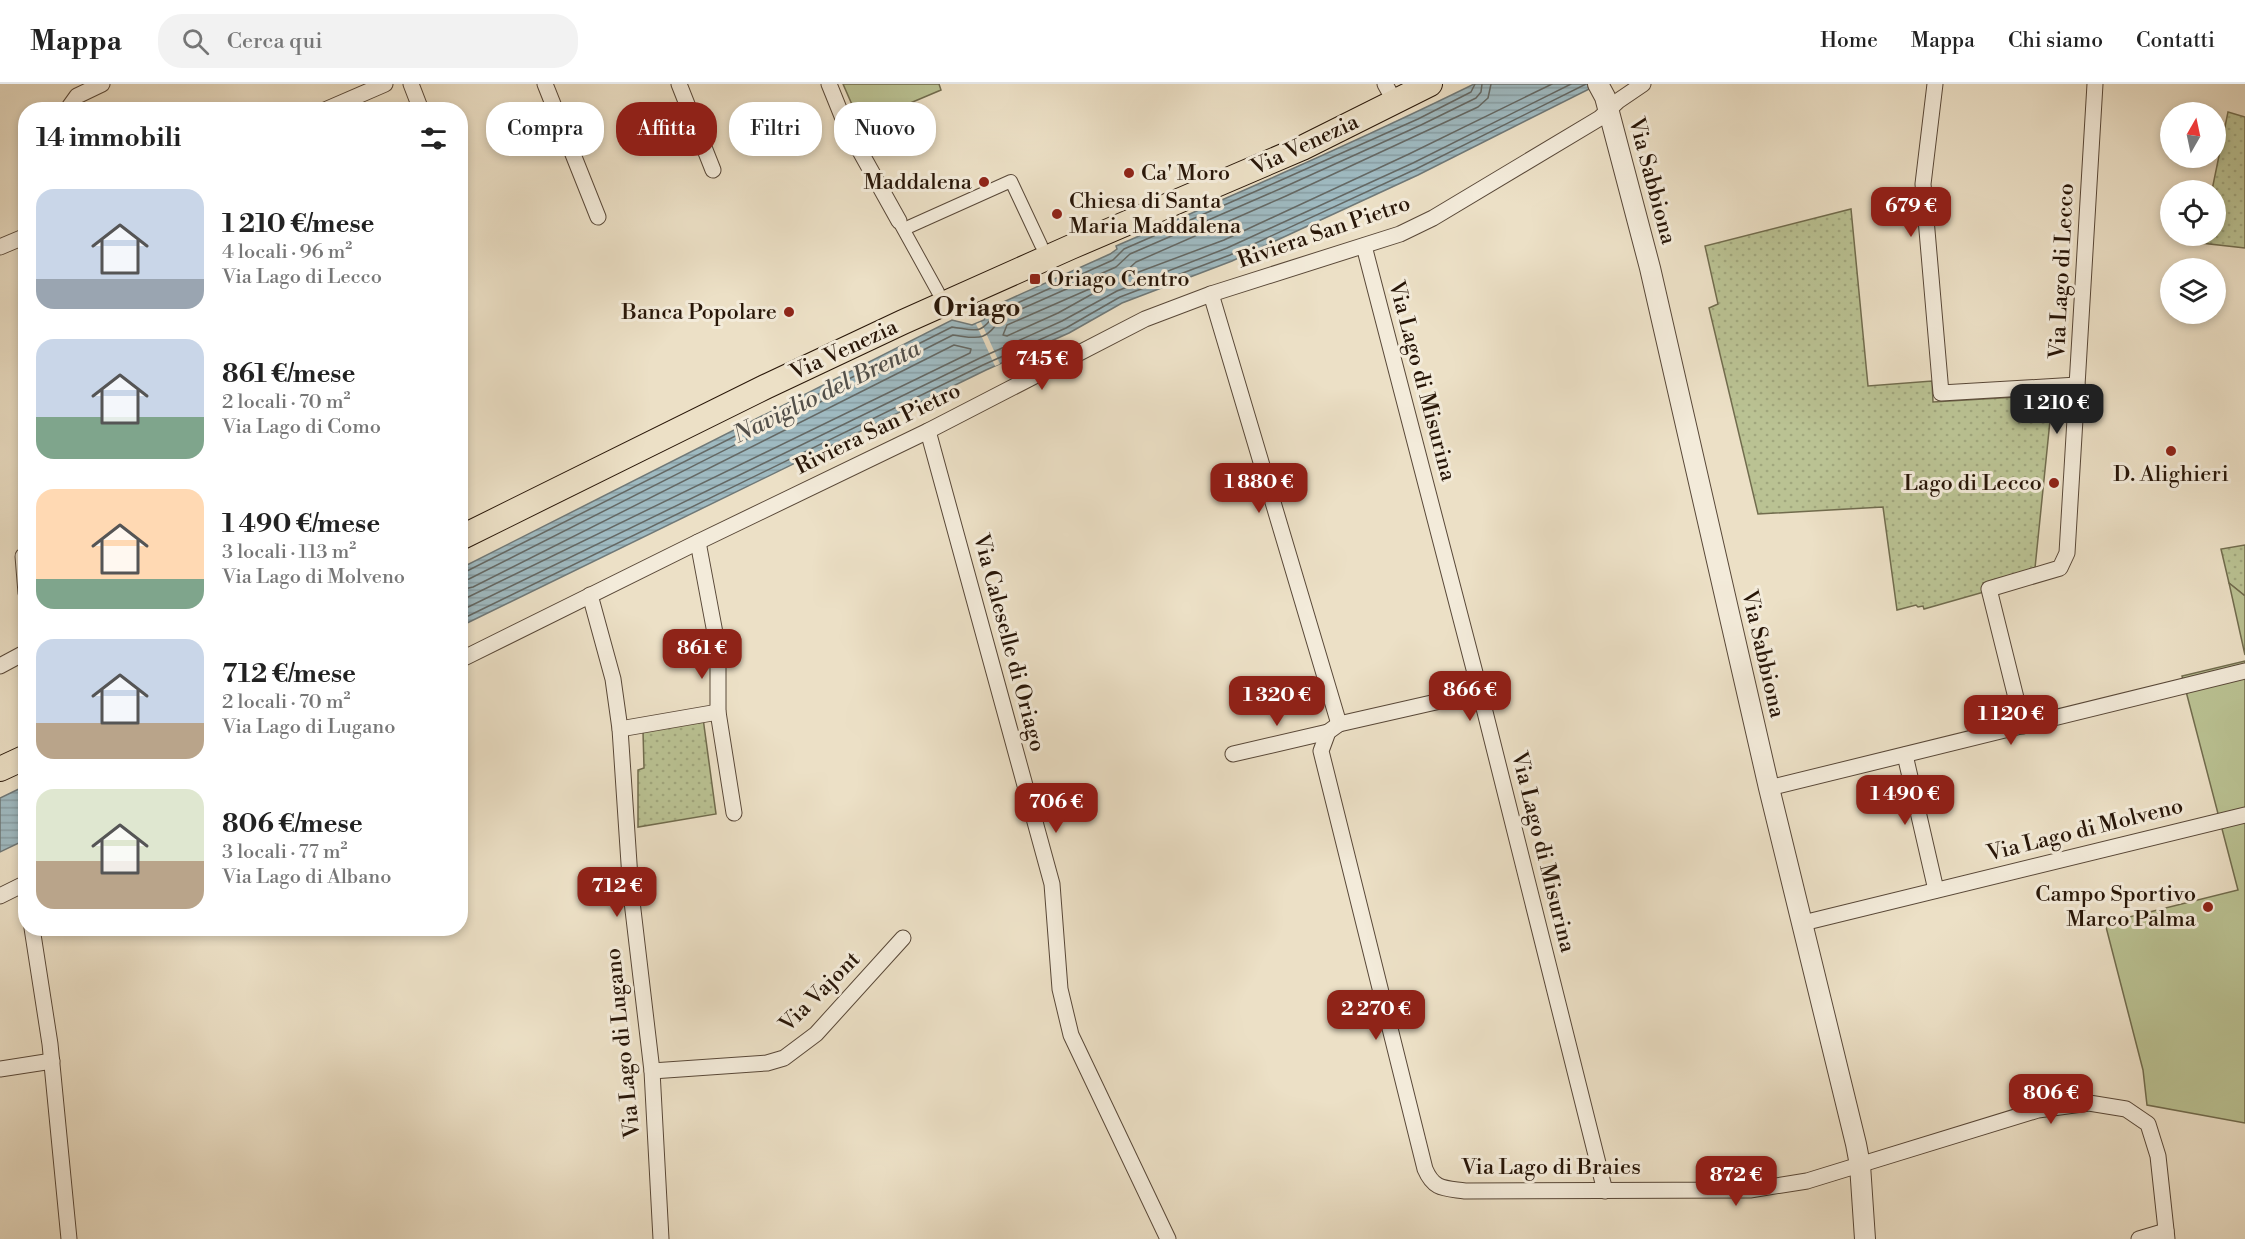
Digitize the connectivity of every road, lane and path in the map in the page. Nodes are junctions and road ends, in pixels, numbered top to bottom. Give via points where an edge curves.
1 (102, 84) edge
2 (385, 84) edge
3 (411, 84) edge
4 (545, 84) edge
5 (679, 84) edge
6 (829, 84) edge
7 (1430, 84) edge
8 (1643, 84) edge
9 (1935, 84) edge
10 (2095, 84) edge
11 (1390, 93) edge
12 (1603, 96) edge
13 (73, 102) edge
14 (343, 102) edge
15 (418, 102) edge
16 (714, 170) dead end
17 (598, 217) dead end
18 (902, 225) junction
19 (18, 239) edge
20 (1041, 245) dead end
21 (1364, 246) junction
22 (0, 247) edge
23 (938, 292) dead end
24 (1210, 294) junction
25 (2077, 385) junction
26 (928, 430) junction
27 (468, 534) edge
28 (698, 542) junction
29 (590, 595) junction
30 (18, 656) edge
31 (468, 656) edge
32 (0, 666) edge
33 (2245, 671) edge
34 (1480, 692) junction
35 (718, 712) junction
36 (2023, 726) junction
37 (1333, 728) junction
38 (620, 729) junction
39 (1233, 754) dead end
40 (1905, 755) junction
41 (18, 761) edge
42 (0, 769) edge
43 (1769, 788) junction
44 (734, 813) dead end
45 (2245, 815) edge
46 (18, 889) edge
47 (1936, 890) junction
48 (0, 896) edge
49 (1803, 922) junction
50 (33, 936) edge
51 (903, 938) dead end
52 (52, 1061) junction
53 (0, 1069) edge
54 (652, 1071) junction
55 (1860, 1165) junction
56 (1605, 1191) junction
57 (2167, 1235) edge
58 (69, 1239) edge
59 (661, 1239) edge
60 (1168, 1239) edge
61 (1865, 1239) edge
62 (2139, 1239) edge

1 - 13 street
2 - 14 street
3 - 15 street
4 - 17 street
5 - 16 street
6 - 18 street via 846,126
7 - 11 main road, Via Venezia
8 - 12 street, Riviera San Pietro via 1618,101
9 - 25 street via 1923,184 1941,393
10 - 25 street, Via Lago di Lecco
11 - 27 main road, Via Venezia via 1302,148 903,322
12 - 21 street, Riviera San Pietro via 1600,118 1433,218
12 - 43 street, Via Sabbiona via 1650,268
18 - 20 street via 1011,181
18 - 23 street
19 - 22 street
21 - 24 street, Riviera San Pietro
21 - 34 street, Via Lago di Misurina
24 - 26 street, Riviera San Pietro via 1145,319
24 - 37 street
25 - 36 street, Via Lago di Lecco via 2067,553 2061,568 1989,589
26 - 28 street, Riviera San Pietro
26 - 60 street, Via Caleselle di Oriago via 1052,884 1060,989 1071,1035
28 - 29 street, Riviera San Pietro
28 - 35 street via 718,649
29 - 31 street, Riviera San Pietro
29 - 38 street, Via Lago di Lugano via 613,678
30 - 32 street
33 - 36 street
34 - 37 street
34 - 56 street, Via Lago di Misurina
35 - 38 street
35 - 44 street
36 - 40 street
37 - 39 street
37 - 56 street, Via Lago di Braies via 1321,751 1430,1181 1441,1188 1465,1191
38 - 54 street, Via Lago di Lugano via 631,893
40 - 43 street
40 - 47 street
41 - 42 main road
43 - 49 street, Via Sabbiona
45 - 47 street, Via Lago di Molveno
46 - 48 street
47 - 49 street, Via Lago di Molveno
49 - 55 street, Via Sabbiona
50 - 52 street
51 - 54 street, Via Vajont via 816,1034 784,1058 767,1063
52 - 53 street
52 - 58 street
54 - 59 street, Via Lago di Lugano
55 - 56 street, Via Lago di Braies via 1807,1181 1750,1190
55 - 57 street, Via Lago di Braies via 2038,1110 2089,1103 2126,1109 2148,1124 2158,1156
55 - 61 street, Via Sabbiona
57 - 62 street

